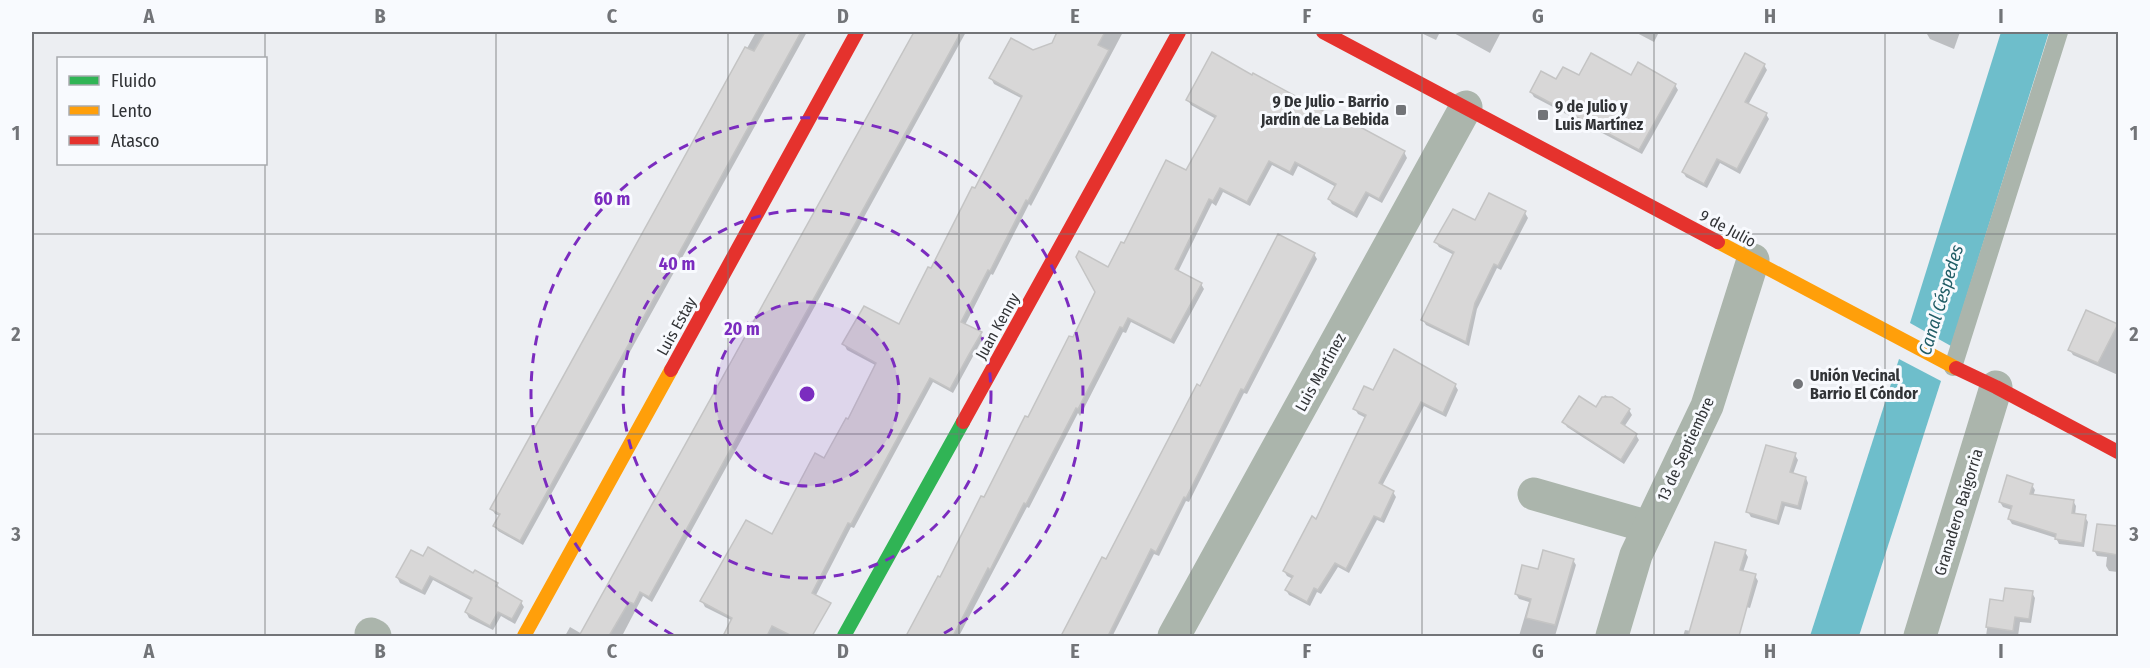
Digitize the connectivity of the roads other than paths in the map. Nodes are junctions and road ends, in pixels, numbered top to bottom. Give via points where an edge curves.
1 (857, 32) edge
2 (1179, 32) edge
3 (1323, 32) edge
4 (2059, 32) edge
5 (1466, 107) junction
6 (1753, 260) junction
7 (1950, 365) junction
8 (1996, 387) junction
9 (2118, 452) edge
10 (1534, 494) dead end
11 (1648, 527) junction
12 (524, 636) edge
13 (844, 636) edge
14 (1174, 636) edge
15 (1612, 636) edge
16 (1920, 636) edge

1 - 12 street, Luis Estay
2 - 13 street, Juan Kenny
3 - 5 street, 9 de Julio
4 - 7 lane
5 - 6 street, 9 de Julio
5 - 14 street, Luis Martínez
6 - 7 street, 9 de Julio
6 - 11 street, 13 de Septiembre via 1707,406
7 - 8 street, 9 de Julio
8 - 9 street, 9 de Julio
8 - 16 street, Granadero Baigorria
10 - 11 street
11 - 15 street, 13 de Septiembre

